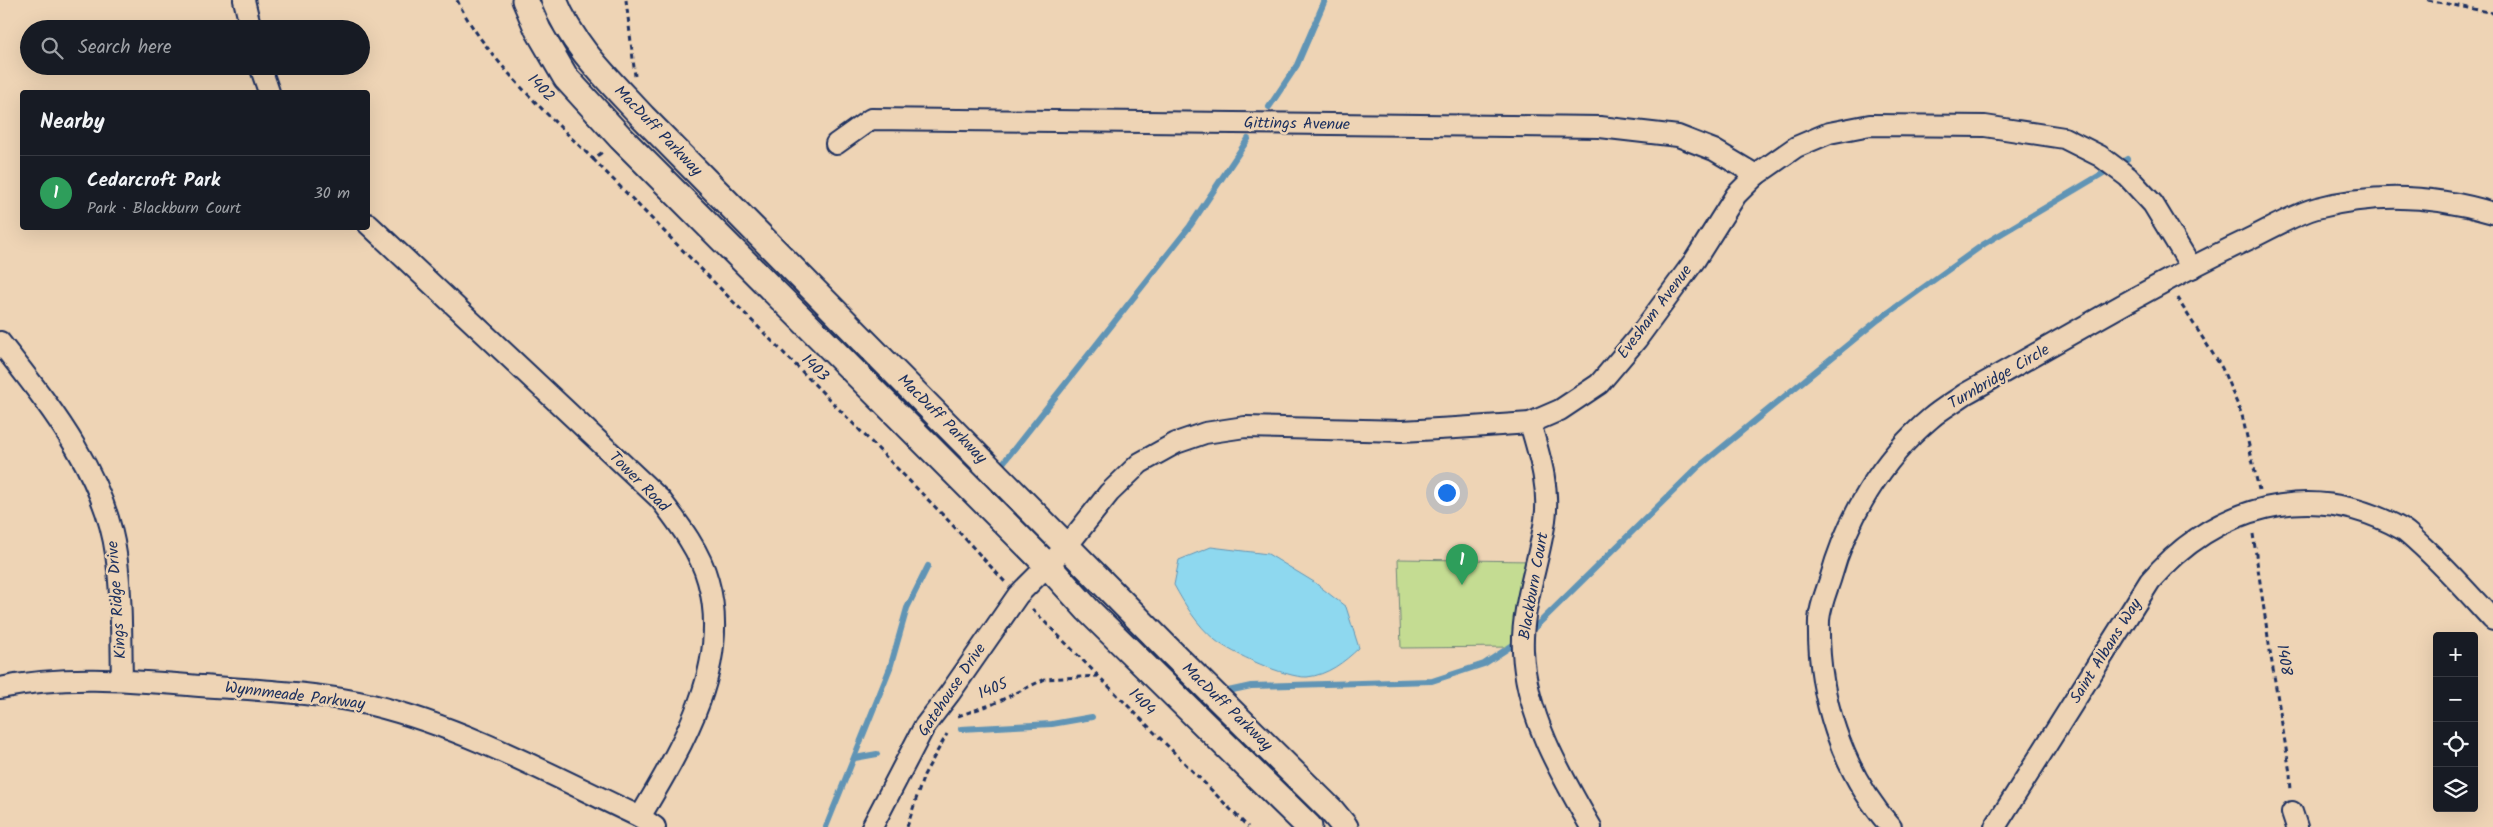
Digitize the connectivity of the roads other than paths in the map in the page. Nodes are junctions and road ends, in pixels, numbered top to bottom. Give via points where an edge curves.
1 (244, 0) edge
2 (525, 0) edge
3 (554, 0) edge
4 (249, 20) edge
5 (263, 75) edge
6 (268, 90) edge
7 (836, 144) dead end
8 (1756, 175) junction
9 (2493, 213) edge
10 (370, 226) edge
11 (2192, 268) junction
12 (0, 342) edge
13 (1530, 423) junction
14 (1067, 546) junction
15 (1048, 566) junction
16 (2493, 620) edge
17 (122, 680) junction
18 (0, 688) edge
19 (648, 822) edge
20 (872, 827) edge
21 (1310, 827) edge
22 (1345, 827) edge
23 (1591, 827) edge
24 (1892, 827) edge
25 (1995, 827) edge

1 - 4 street
2 - 15 street, MacDuff Parkway via 566,78 621,138
3 - 14 street, MacDuff Parkway via 560,16 588,58 643,117
5 - 6 street
7 - 8 street, Gittings Avenue via 871,119 1600,127 1678,136 1714,150
8 - 11 street, Evesham Avenue via 1796,147 1829,133 1870,125 1985,126 2064,138 2126,175 2153,204
8 - 13 street, Evesham Avenue via 1736,195 1695,260 1637,339 1598,384 1560,410
9 - 11 street, Turnbridge Circle via 2416,196 2316,208
10 - 19 street, Tower Road via 660,499 694,549 708,580 713,609 708,675 700,704
11 - 24 street, Turnbridge Circle via 1965,394 1931,417 1895,453 1858,506 1838,551 1819,618 1821,662 1828,705 1846,759 1875,809
12 - 17 street, Kings Ridge Drive via 80,453 109,519 116,554
13 - 14 street, Evesham Avenue via 1402,430 1245,428 1205,433 1176,443 1140,463 1109,493
13 - 23 street, Blackburn Court via 1546,486 1546,518 1523,650 1534,709 1542,732
14 - 15 street, Evesham Avenue
14 - 22 street, MacDuff Parkway via 1332,810
15 - 20 street, Gatehouse Drive via 1018,595 924,727
15 - 21 street, MacDuff Parkway via 1088,610
16 - 25 street, Saint Albans Way via 2435,558 2403,530 2352,508 2291,503 2258,509 2214,527 2167,562 2150,582
17 - 18 street, Wynnmeade Parkway via 30,682
17 - 19 street, Wynnmeade Parkway via 298,694 372,705 461,734

